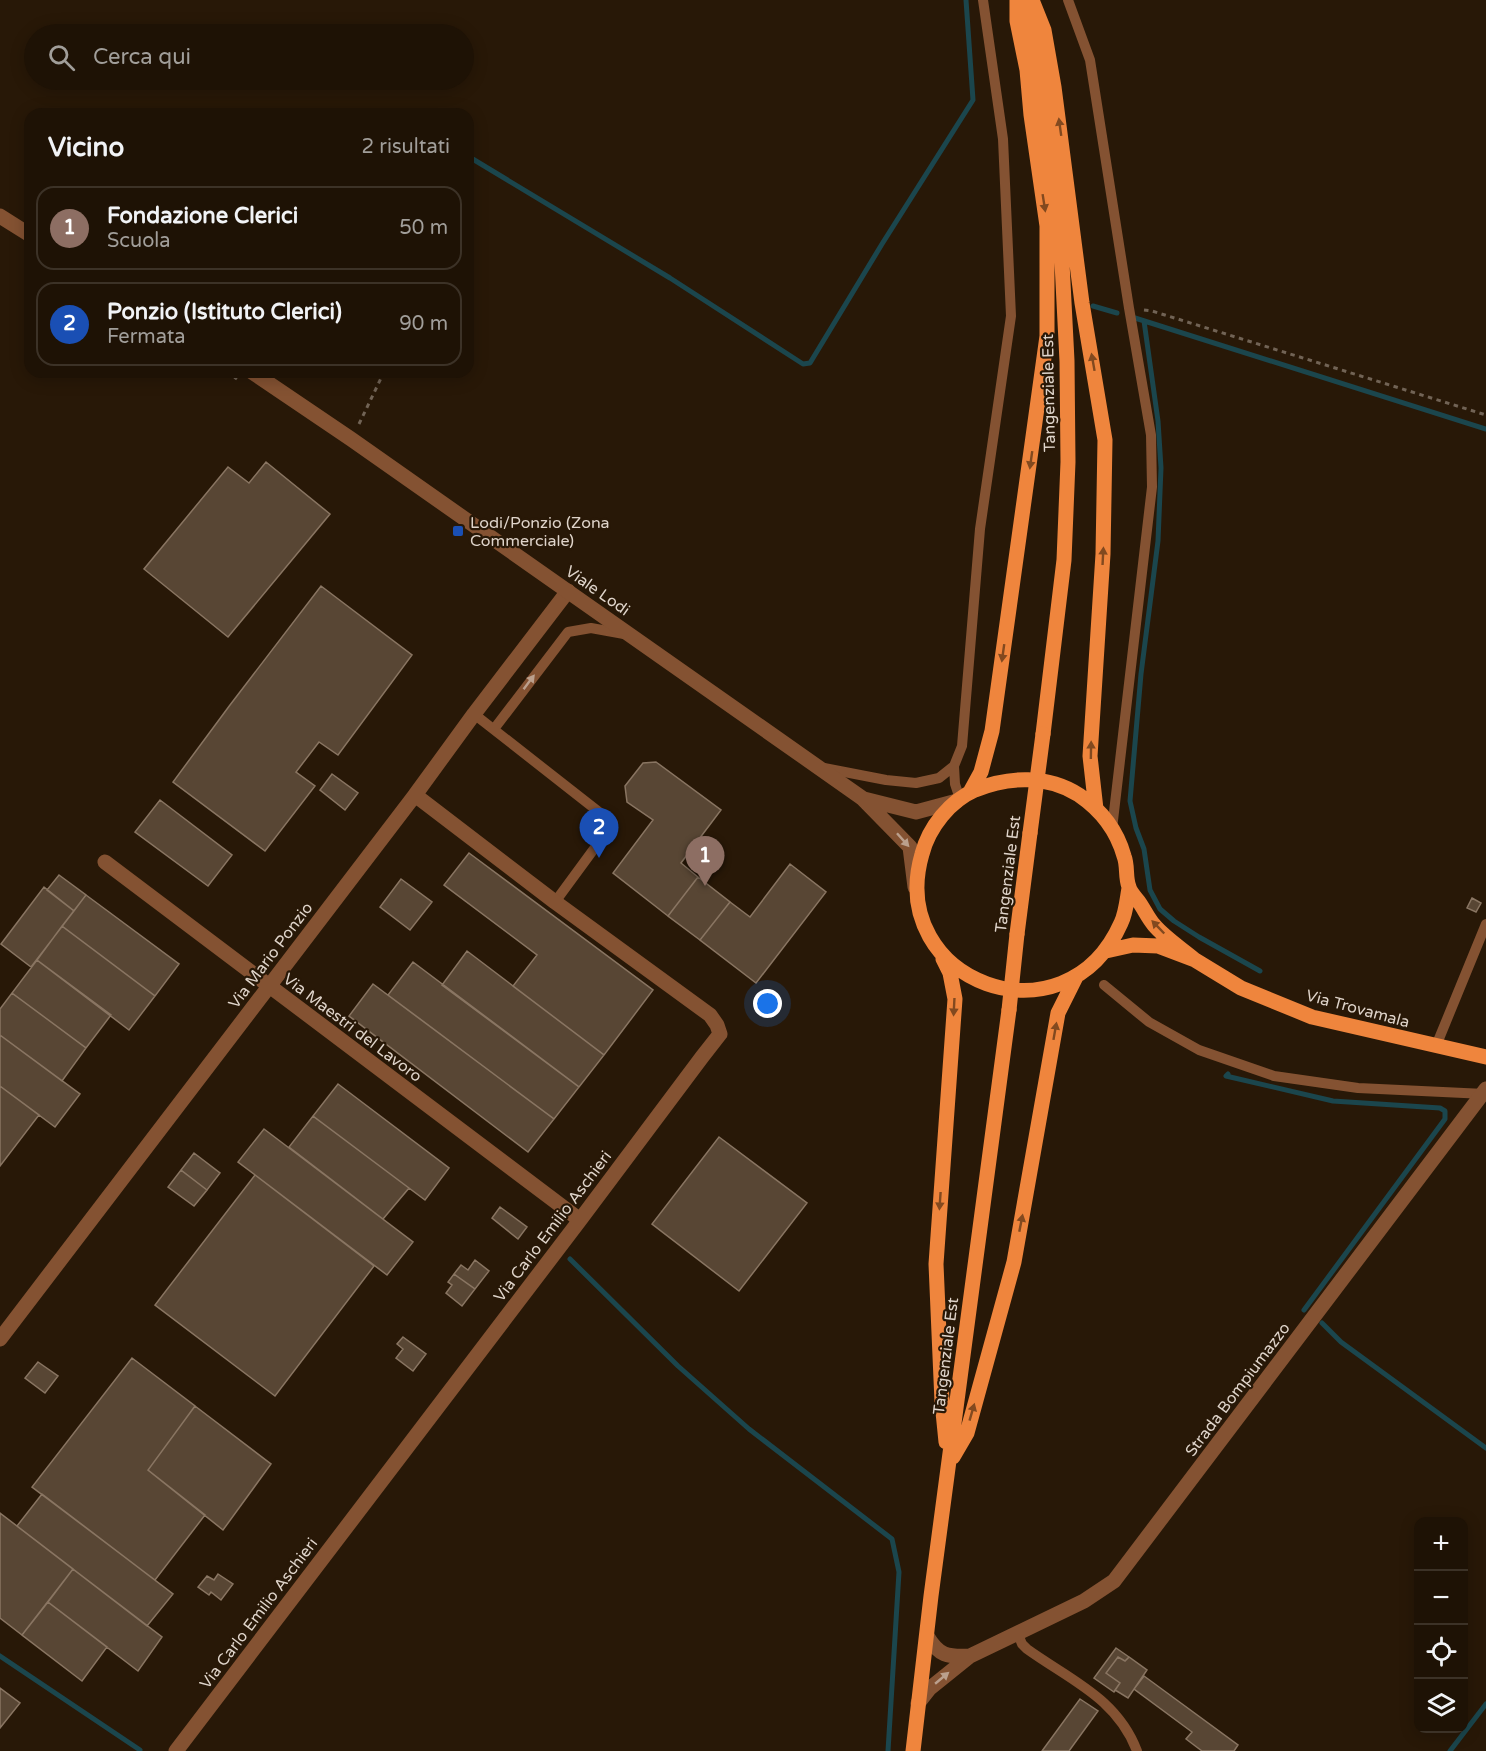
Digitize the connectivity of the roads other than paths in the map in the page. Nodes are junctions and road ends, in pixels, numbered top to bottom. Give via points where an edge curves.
1 (983, 0) edge
2 (1017, 0) edge
3 (1025, 0) edge
4 (1032, 0) edge
5 (1068, 0) edge
6 (0, 216) edge
7 (24, 231) edge
8 (261, 378) edge
9 (568, 591) junction
10 (630, 635) junction
11 (474, 714) junction
12 (494, 729) junction
13 (818, 766) junction
14 (954, 766) junction
15 (415, 795) junction
16 (862, 798) junction
17 (962, 798) junction
18 (1096, 809) junction
19 (1112, 829) junction
20 (105, 862) dead end
21 (1129, 888) junction
22 (917, 896) junction
23 (555, 902) junction
24 (1486, 924) edge
25 (939, 951) junction
26 (1106, 951) junction
27 (1195, 960) junction
28 (1076, 977) junction
29 (1104, 985) dead end
30 (268, 986) junction
31 (1436, 1046) junction
32 (1486, 1057) edge
33 (1485, 1092) edge
34 (580, 1220) junction
35 (0, 1340) edge
36 (949, 1465) junction
37 (1018, 1634) junction
38 (927, 1636) junction
39 (970, 1656) junction
40 (918, 1703) junction
41 (176, 1751) edge
42 (912, 1751) edge
43 (1137, 1751) edge

1 - 14 lane via 1003,139 1011,316 980,530 962,746
2 -> 17 main road via 1047,226 1047,336 992,731 981,772
3 - 36 main road, Tangenziale Est, bridge via 1054,172 1060,243 1067,362 1064,560
18 -> 4 main road via 1090,756 1103,554 1105,440 1082,303 1054,87 1044,30
5 - 19 lane via 1090,60 1151,435 1152,488
6 - 7 street
8 - 9 street, Viale Lodi
9 - 10 street, Viale Lodi
9 - 11 street, Via Mario Ponzio
12 -> 10 lane via 568,632 591,628
10 - 13 street, Viale Lodi
11 - 12 lane
11 - 15 street, Via Mario Ponzio
12 - 23 lane via 613,823
13 - 14 lane via 916,783 939,778
13 - 16 street, Viale Lodi
14 - 17 lane via 955,784
15 - 23 street, Via Carlo Emilio Aschieri
15 - 30 street, Via Mario Ponzio
16 - 17 street, Viale Lodi via 916,812
16 -> 22 street, Viale Lodi via 910,847
17 - 18 main road via 991,783 1036,780 1058,785
17 - 22 main road via 938,820 924,844 917,870
18 - 19 main road
19 - 21 main road via 1125,857
20 - 30 street, Via Maestri del Lavoro
21 - 26 main road via 1123,921
27 -> 21 main road, Via Trovamala via 1155,926
22 - 25 main road via 924,925
23 - 34 street, Via Carlo Emilio Aschieri via 710,1015 720,1034
24 - 31 lane
25 - 28 main road via 957,969 979,982 1003,989 1036,990
25 -> 36 main road via 950,973 955,999 936,1264
26 - 27 main road, Via Trovamala via 1133,945 1158,946
26 - 28 main road
27 - 31 main road, Via Trovamala via 1241,988 1312,1017
36 -> 28 main road via 967,1433 1014,1262 1058,1013
29 - 33 lane via 1149,1023 1199,1050 1274,1076 1358,1088
30 - 34 street, Via Maestri del Lavoro
30 - 35 street, Via Mario Ponzio
31 - 32 main road, Via Trovamala
33 - 37 street, Strada Bompiumazzo via 1114,1581 1084,1601
34 - 41 street, Via Carlo Emilio Aschieri
36 - 38 main road, Tangenziale Est
37 - 39 street, Strada Bompiumazzo
37 - 43 lane via 1027,1650 1110,1707 1121,1719
38 - 39 street via 939,1652
38 - 40 main road, Tangenziale Est
40 -> 39 street, Strada Bompiumazzo via 929,1689
40 - 42 main road, Tangenziale Est

